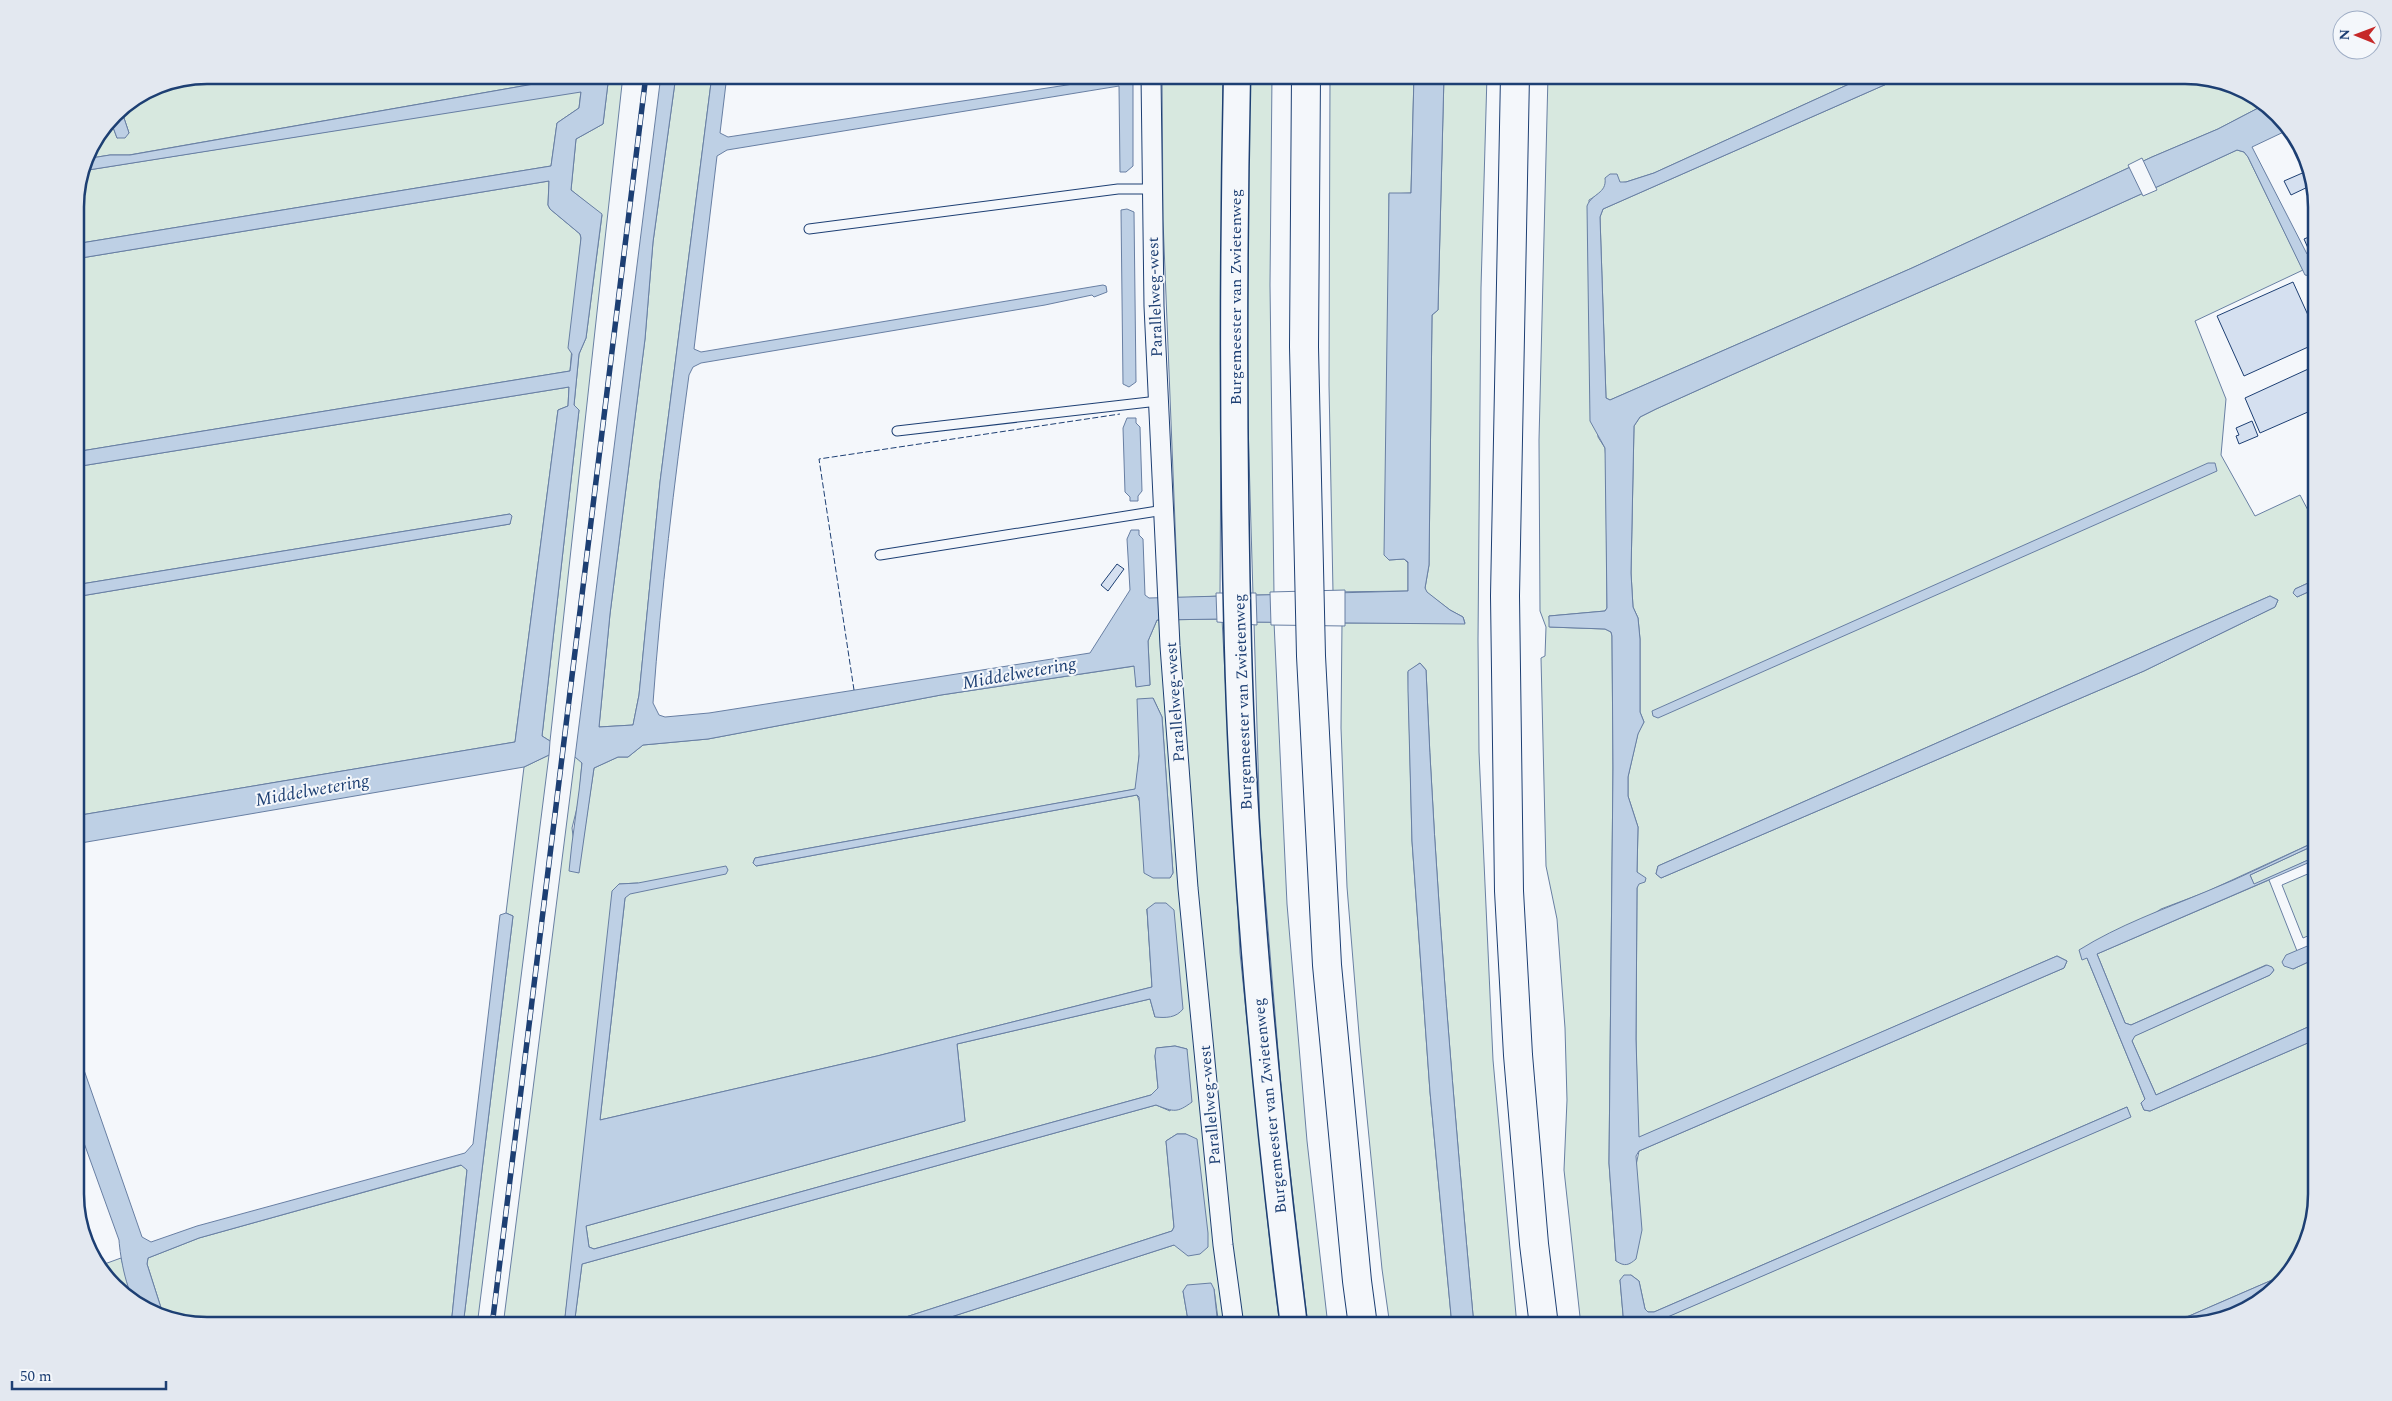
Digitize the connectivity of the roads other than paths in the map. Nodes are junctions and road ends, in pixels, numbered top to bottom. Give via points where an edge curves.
1 (1151, 84) edge
2 (1237, 84) edge
3 (1306, 84) edge
4 (1515, 84) edge
5 (1152, 189) junction
6 (809, 229) dead end
7 (1158, 401) junction
8 (897, 431) dead end
9 (1164, 510) junction
10 (880, 555) dead end
11 (1233, 1317) edge
12 (1293, 1317) edge
13 (1362, 1317) edge
14 (1543, 1317) edge

1 - 5 street, Parallelweg-west
2 - 12 main road, Burgemeester van Zwietenweg via 1234,212 1238,651 1260,1029
3 - 13 highway via 1304,347 1311,656 1327,965
4 - 14 highway via 1505,658 1509,891 1534,1244
5 - 6 lane via 1118,189
5 - 7 street, Parallelweg-west
7 - 8 lane
7 - 9 street, Parallelweg-west
9 - 10 lane
9 - 11 street, Parallelweg-west via 1169,631 1188,888

